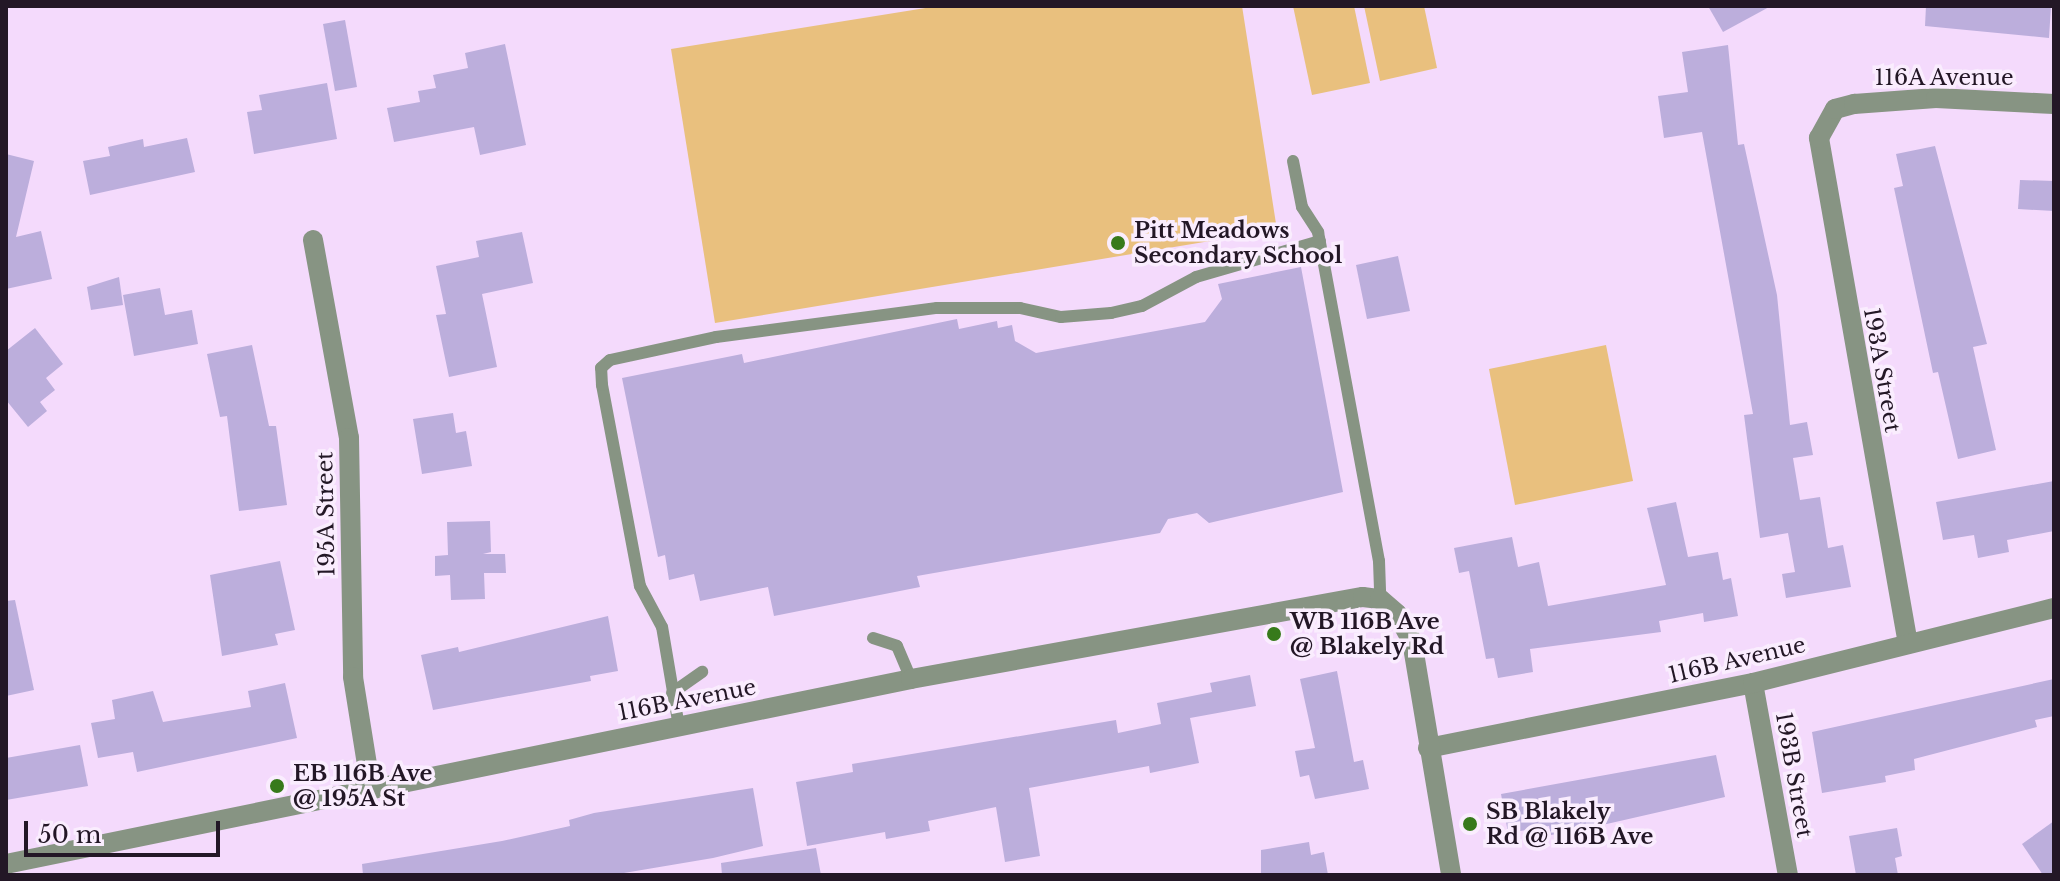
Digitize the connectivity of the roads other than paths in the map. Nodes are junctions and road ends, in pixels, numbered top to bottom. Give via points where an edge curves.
1 (2054, 104) edge
2 (1835, 109) joint
3 (1293, 161) dead end
4 (1319, 237) junction
5 (313, 240) dead end
6 (1380, 599) junction
7 (2054, 608) edge
8 (873, 638) dead end
9 (1908, 644) junction
10 (702, 672) dead end
11 (911, 679) junction
12 (1753, 683) junction
13 (672, 693) junction
14 (679, 727) junction
15 (1428, 748) junction
16 (371, 789) junction
17 (6, 864) edge
18 (1451, 875) edge
19 (1788, 875) edge

1 - 2 street, 116A Avenue via 1936,98
2 - 9 street, 193A Street via 1819,138 1820,158
3 - 4 lane via 1302,207
4 - 6 lane via 1379,561
4 - 13 lane via 1196,277 1142,306 1111,313 1061,317 1020,308 937,308 716,337 610,360 601,368 602,385 640,586 662,627
5 - 16 street, 195A Street via 349,438 353,677
6 - 11 street, 116B Avenue via 1330,599
6 - 15 street via 1397,614 1412,641
7 - 9 street, 116B Avenue
8 - 11 lane via 897,646
9 - 12 street, 116B Avenue
10 - 13 lane
11 - 14 street, 116B Avenue
12 - 15 street, 116B Avenue
12 - 19 street, 193B Street
13 - 14 lane
14 - 16 street, 116B Avenue
15 - 18 street
16 - 17 street, 116B Avenue

